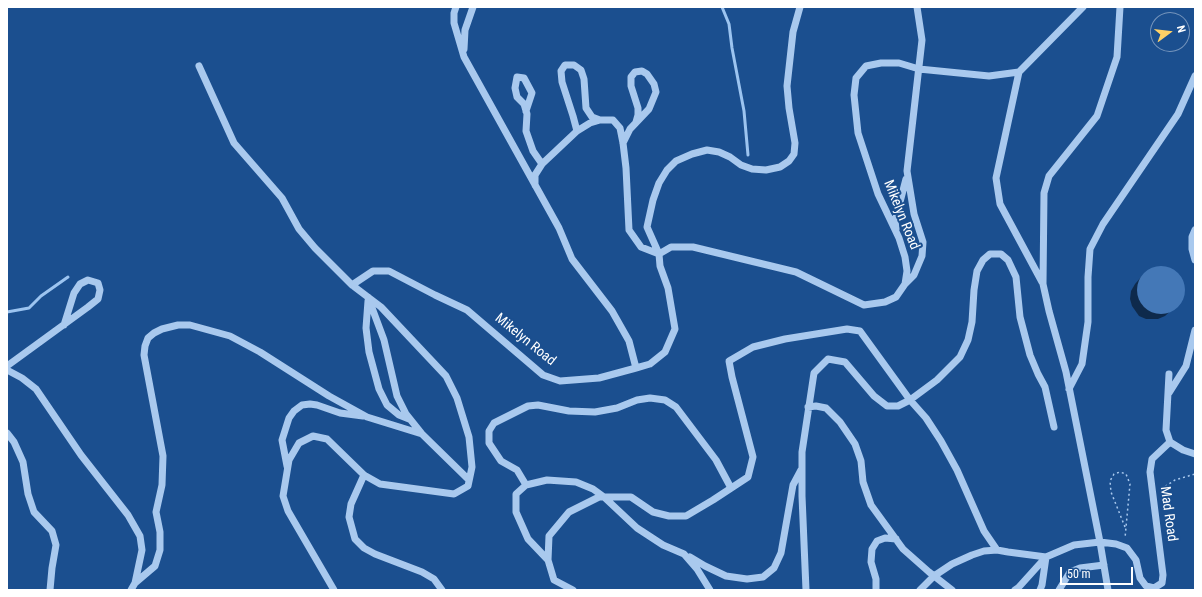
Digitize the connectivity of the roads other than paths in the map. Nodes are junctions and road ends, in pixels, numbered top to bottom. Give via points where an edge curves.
1 (456, 7) edge
2 (473, 7) edge
3 (800, 7) edge
4 (917, 7) edge
5 (1083, 7) edge
6 (1120, 7) edge
7 (464, 57) junction
8 (198, 66) dead end
9 (919, 69) junction
10 (1019, 72) junction
11 (1195, 76) edge
12 (526, 111) dead end
13 (600, 120) junction
14 (636, 122) junction
15 (577, 131) junction
16 (623, 143) junction
17 (542, 164) junction
18 (907, 171) junction
19 (535, 186) junction
20 (1195, 230) edge
21 (896, 234) junction
22 (659, 254) junction
23 (1195, 260) edge
24 (905, 284) junction
25 (1043, 284) junction
26 (352, 285) junction
27 (368, 297) junction
28 (64, 325) junction
29 (1195, 330) edge
30 (7, 366) edge
31 (636, 368) junction
32 (7, 370) edge
33 (1169, 374) dead end
34 (1069, 388) junction
35 (1169, 393) junction
36 (910, 400) junction
37 (808, 407) junction
38 (367, 417) junction
39 (410, 419) junction
40 (1054, 427) dead end
41 (7, 433) edge
42 (422, 434) junction
43 (1170, 442) junction
44 (1195, 454) edge
45 (288, 468) junction
46 (802, 468) junction
47 (364, 475) junction
48 (469, 480) junction
49 (526, 485) junction
50 (731, 488) junction
51 (604, 497) junction
52 (896, 539) junction
53 (1100, 542) junction
54 (997, 550) junction
55 (684, 554) junction
56 (1046, 557) junction
57 (548, 560) junction
58 (1104, 565) junction
59 (934, 576) junction
60 (133, 587) edge
61 (50, 590) edge
62 (334, 590) edge
63 (442, 590) edge
64 (573, 590) edge
65 (710, 590) edge
66 (806, 590) edge
67 (876, 590) edge
68 (920, 590) edge
69 (952, 590) edge
70 (1015, 590) edge
71 (1040, 590) edge
72 (1059, 590) edge
73 (1108, 590) edge

1 - 7 street via 454,23
2 - 7 street via 465,30
3 - 22 street, Mikelyn Road via 793,32 787,86 788,108 795,143 794,154 780,167 766,170 752,169 719,152 707,150 676,161 660,183 647,227
4 - 9 street via 922,40
5 - 10 street
6 - 25 street via 1117,57 1097,116 1049,176 1044,193
7 - 19 street
8 - 26 street via 234,143 282,198 299,229
9 - 10 street, Mikelyn Road via 989,76
9 - 18 street
9 - 21 street, Mikelyn Road via 898,63 881,63 866,66 856,78 854,95 858,133 878,194
10 - 25 street via 996,178 1000,204
11 - 34 street via 1178,114 1103,224 1090,249 1088,322 1082,364
12 - 17 street via 526,131 533,151
13 - 15 street
13 - 15 street via 592,117 586,108 584,79 580,70 574,65 565,65 561,71 562,82
13 - 16 street via 613,120 620,128
14 - 14 street via 649,109 656,92 651,79 642,71 635,72 631,77 638,108
14 - 16 street
15 - 17 street
16 - 22 street via 629,230 642,247
17 - 19 street via 535,175
18 - 21 street via 895,221
18 - 24 street via 914,214 923,242 922,256 914,275
19 - 31 street via 559,228 572,259 612,311 629,341
20 - 23 street via 1192,237
21 - 24 street, Mikelyn Road via 907,271
22 - 24 street via 671,247 693,247 796,272 864,305 885,302 896,297
22 - 31 street, Mikelyn Road via 675,329 665,352 650,364
25 - 34 street
26 - 27 street
26 - 31 street, Mikelyn Road via 373,271 390,271 467,310 543,375 560,381 599,378
27 - 39 street via 384,340 397,396
27 - 39 street via 366,328 369,352 379,389 387,405 398,415
27 - 48 street via 381,307 446,376 457,398 469,437 472,467
28 - 28 street via 98,299 98,284 88,280 80,284
28 - 30 street
29 - 35 street via 1186,366
32 - 60 street via 36,389 81,455 128,515 140,536 142,550
33 - 35 street
34 - 53 street
35 - 43 street via 1166,430
36 - 37 street via 898,406 887,406 874,396 845,362 828,359 814,373
36 - 40 street via 937,380 960,357 968,340 972,322 976,271 990,254 1001,254 1008,260 1016,277 1020,317 1030,355 1045,387
36 - 50 street via 860,331 847,329 753,347 730,361 753,456 748,477
36 - 54 street via 941,441 984,531
37 - 46 street
37 - 52 street via 826,408 844,427 855,444 861,462 862,482 871,505
38 - 42 street
38 - 45 street via 340,413 317,405 302,405 289,418 282,440
38 - 60 street via 230,336 190,325 178,325 154,333 148,338 144,355 162,456 162,485 156,512 160,550 155,566
39 - 42 street
41 - 61 street via 23,462 34,512 52,531 56,545
42 - 48 street
43 - 44 street
43 - 53 street, Mad Road via 1152,459 1150,472 1162,583 1154,588 1146,586 1140,578 1136,560 1127,548
45 - 47 street via 289,460 300,443 313,436 327,439
45 - 62 street via 283,496 288,511
46 - 55 street via 793,485 781,553 774,568 763,577 747,580 726,576
46 - 66 street
47 - 48 street via 380,484 454,494 468,486
47 - 63 street via 349,517 355,540 375,554 422,572 434,579
49 - 50 street via 517,470 500,461 489,443 489,431 494,422 528,406 595,412 650,398 665,400 676,407 716,460
49 - 51 street via 547,480 576,482
49 - 57 street via 516,494 516,512 528,539
50 - 51 street via 686,516 669,516 653,512 631,497
51 - 55 street via 637,528 663,545
51 - 57 street via 569,512 549,536
52 - 59 street via 903,549
52 - 67 street via 885,538 877,541 872,549 871,562
53 - 56 street via 1074,545
53 - 58 street
54 - 56 street
54 - 59 street via 972,555
55 - 65 street
56 - 70 street
56 - 71 street
57 - 64 street via 554,580
58 - 72 street via 1070,572
58 - 73 street
59 - 68 street
59 - 69 street

